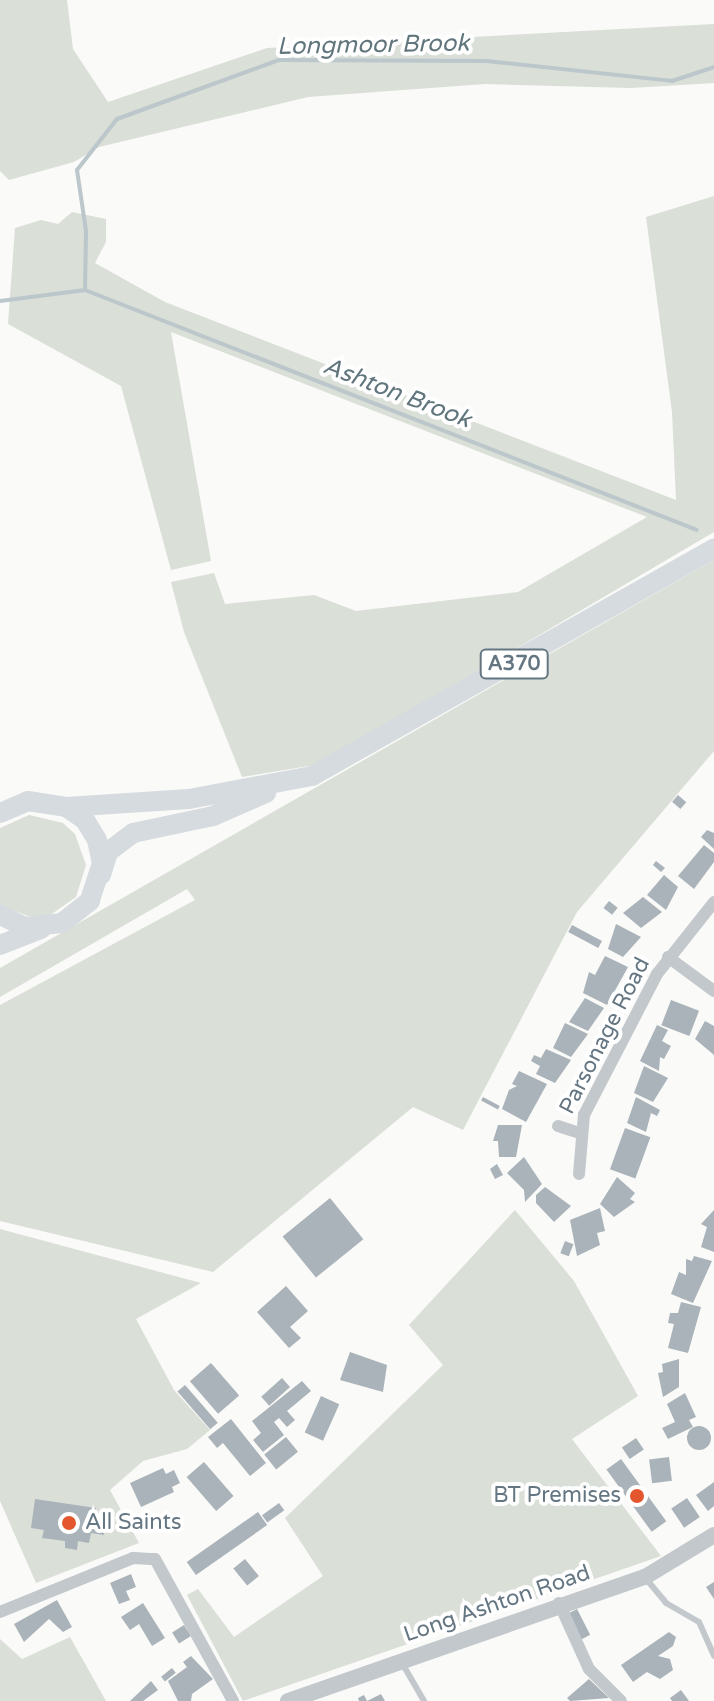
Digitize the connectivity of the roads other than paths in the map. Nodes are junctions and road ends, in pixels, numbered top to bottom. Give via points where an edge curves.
1 (714, 549) edge
2 (276, 786) junction
3 (66, 807) junction
4 (3, 809) edge
5 (98, 885) junction
6 (714, 902) edge
7 (0, 915) edge
8 (45, 928) junction
9 (0, 945) edge
10 (668, 957) junction
11 (714, 991) edge
12 (558, 1126) dead end
13 (580, 1133) junction
14 (579, 1174) dead end
15 (714, 1535) edge
16 (645, 1577) junction
17 (559, 1603) junction
18 (0, 1612) edge
19 (714, 1656) edge
20 (400, 1661) junction
21 (323, 1695) edge
22 (233, 1701) edge
23 (288, 1701) edge
24 (424, 1701) edge
25 (621, 1701) edge

1 - 2 main road, A370 via 339,764
2 - 3 main road, A370 via 153,803
2 - 5 main road, A370 via 252,802 213,816 120,840 108,852
3 - 4 main road via 28,801
3 - 5 main road via 85,820 97,840 102,863
5 - 8 main road via 78,914
6 - 10 street, Parsonage Road
7 - 8 main road via 25,927
8 - 9 main road
10 - 11 street, Parsonage Road
10 - 13 street, Parsonage Road
12 - 13 street, Parsonage Road
13 - 14 street, Parsonage Road
15 - 16 street, Long Ashton Road
16 - 17 street, Long Ashton Road
16 - 19 lane via 666,1603 699,1622
17 - 20 street, Long Ashton Road
17 - 25 street via 589,1669
18 - 22 street via 133,1558 155,1559
20 - 21 street, Long Ashton Road
20 - 24 lane
21 - 23 street, Long Ashton Road

